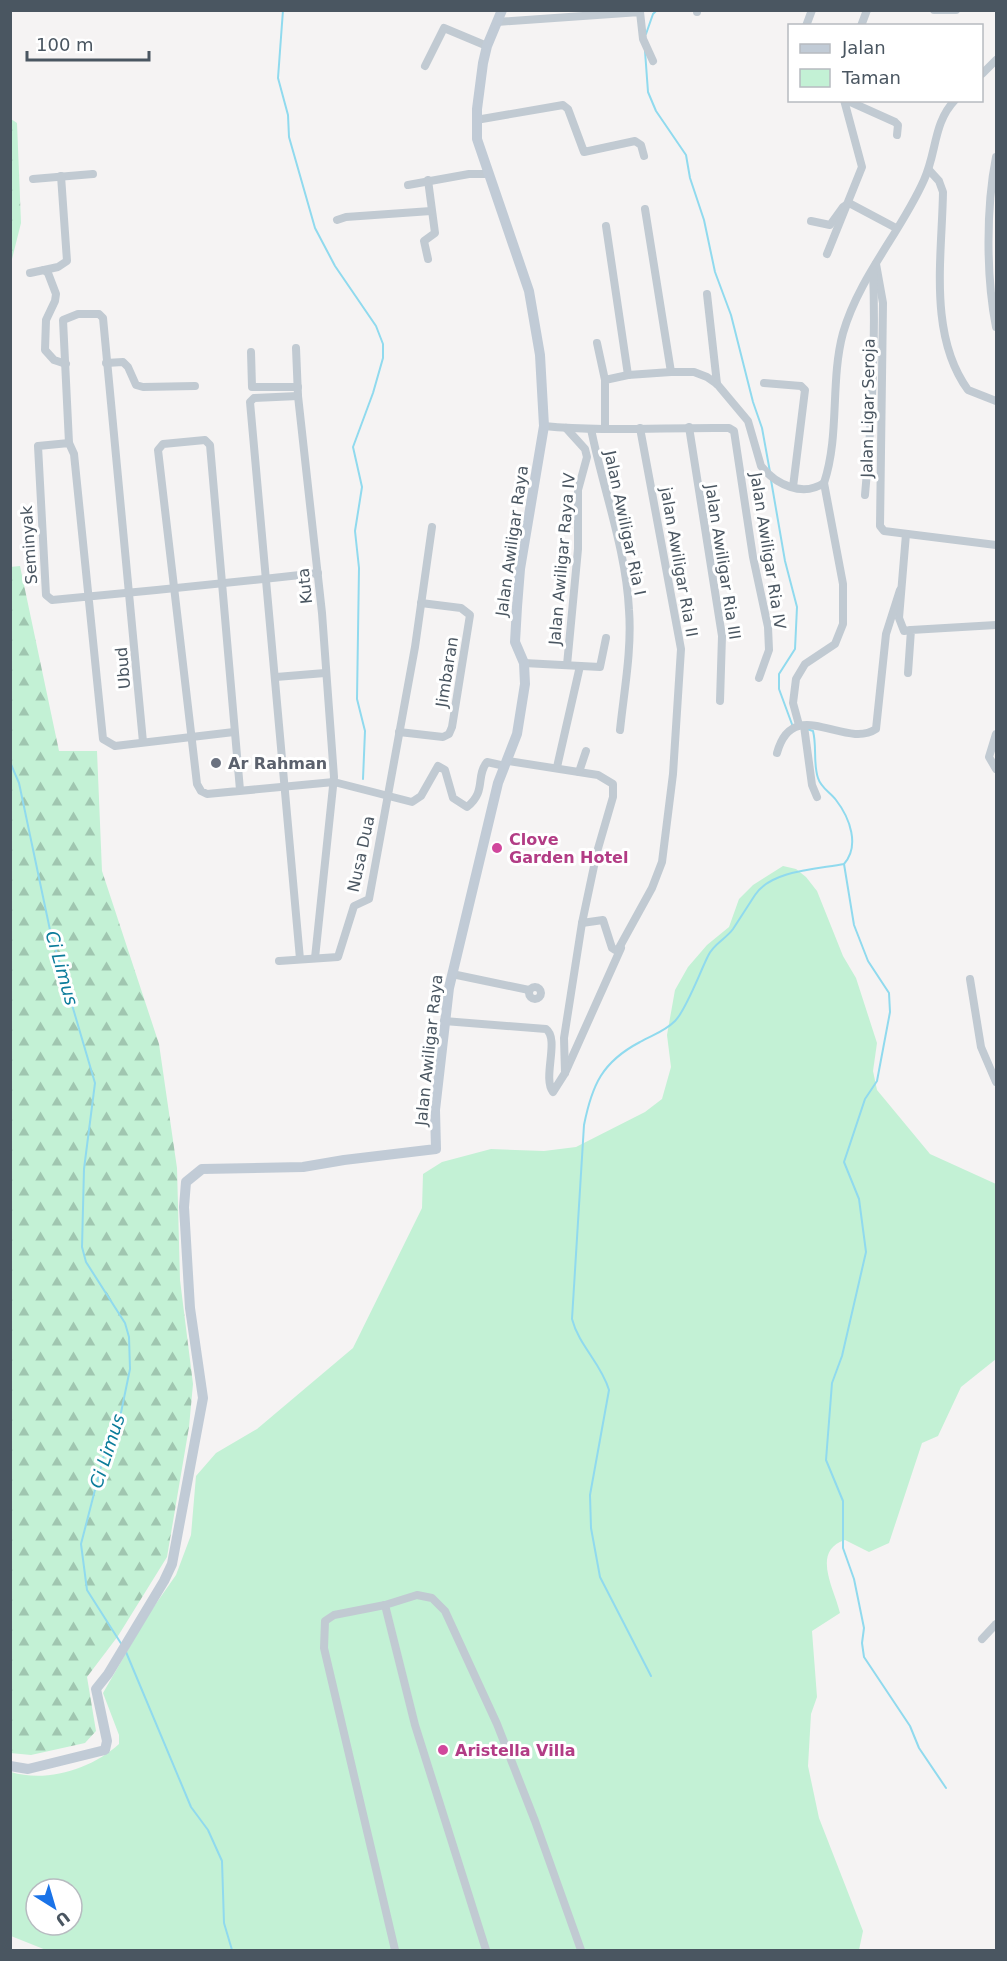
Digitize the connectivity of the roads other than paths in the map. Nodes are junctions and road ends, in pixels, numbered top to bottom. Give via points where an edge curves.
1 (502, 10) edge
2 (934, 10) edge
3 (633, 11) edge
4 (956, 11) edge
5 (497, 22) junction
6 (487, 46) junction
7 (996, 60) edge
8 (653, 61) dead end
9 (425, 66) dead end
10 (983, 72) edge
11 (846, 102) edge
12 (850, 102) edge
13 (953, 102) edge
14 (476, 120) junction
15 (897, 135) dead end
16 (644, 156) dead end
17 (996, 157) edge
18 (929, 170) junction
19 (93, 174) dead end
20 (488, 174) junction
21 (61, 176) junction
22 (33, 179) dead end
23 (428, 180) junction
24 (408, 185) dead end
25 (849, 203) junction
26 (645, 209) dead end
27 (431, 211) junction
28 (337, 220) dead end
29 (811, 220) dead end
30 (606, 226) dead end
31 (896, 228) junction
32 (827, 255) dead end
33 (428, 259) dead end
34 (874, 266) junction
35 (44, 270) junction
36 (30, 273) dead end
37 (707, 294) dead end
38 (996, 327) edge
39 (597, 343) dead end
40 (296, 348) dead end
41 (251, 352) dead end
42 (106, 363) junction
43 (66, 364) junction
44 (671, 372) junction
45 (628, 375) junction
46 (605, 380) junction
47 (764, 382) dead end
48 (717, 384) junction
49 (195, 386) dead end
50 (298, 387) junction
51 (298, 396) junction
52 (996, 401) edge
53 (544, 426) junction
54 (688, 427) junction
55 (566, 428) junction
56 (640, 428) junction
57 (591, 429) junction
58 (605, 429) junction
59 (69, 443) junction
60 (824, 483) junction
61 (793, 487) junction
62 (866, 495) dead end
63 (432, 527) dead end
64 (906, 534) junction
65 (996, 545) edge
66 (318, 573) junction
67 (267, 577) junction
68 (222, 582) junction
69 (175, 586) junction
70 (900, 590) junction
71 (129, 592) junction
72 (87, 597) junction
73 (421, 603) junction
74 (996, 625) edge
75 (911, 630) junction
76 (606, 638) dead end
77 (524, 663) junction
78 (567, 665) junction
79 (580, 666) junction
80 (325, 673) junction
81 (908, 673) dead end
82 (276, 677) junction
83 (759, 678) dead end
84 (720, 700) dead end
85 (802, 725) junction
86 (620, 730) dead end
87 (234, 732) junction
88 (399, 732) junction
89 (996, 734) edge
90 (190, 735) junction
91 (143, 742) junction
92 (586, 751) dead end
93 (777, 753) dead end
94 (507, 763) junction
95 (557, 767) junction
96 (996, 770) edge
97 (579, 772) junction
98 (334, 782) junction
99 (286, 785) junction
100 (240, 790) junction
101 (387, 795) junction
102 (817, 797) dead end
103 (582, 923) junction
104 (622, 946) junction
105 (315, 958) junction
106 (300, 959) junction
107 (279, 961) dead end
108 (453, 974) junction
109 (970, 979) dead end
110 (529, 990) dead end
111 (444, 1021) junction
112 (565, 1072) junction
113 (996, 1082) edge
114 (385, 1605) junction
115 (996, 1624) edge
116 (982, 1639) dead end
117 (10, 1766) edge
118 (396, 1950) edge
119 (486, 1950) edge
120 (581, 1950) edge

1 - 5 street, Jalan Awiligar Raya
2 - 4 street
3 - 5 street
3 - 8 street via 640,12 643,39
5 - 6 street, Jalan Awiligar Raya
6 - 9 street via 444,27
6 - 14 street, Jalan Awiligar Raya
7 - 10 street
11 - 25 street via 862,167
12 - 15 street via 895,122
13 - 18 street via 939,123
14 - 16 street via 563,105 584,152 635,141 641,145
14 - 20 street, Jalan Awiligar Raya via 477,139
17 - 38 street via 990,273
18 - 31 street
18 - 52 street via 943,192 943,327 953,361 968,390
19 - 21 street
20 - 23 street
20 - 53 street, Jalan Awiligar Raya via 529,291 540,355
21 - 22 street
21 - 35 street via 67,261
23 - 24 street
23 - 27 street
25 - 29 street via 830,225
25 - 31 street
25 - 32 street
26 - 44 street
27 - 28 street
27 - 33 street via 435,233 424,241
30 - 45 street
31 - 34 street
34 - 60 street via 843,335
34 - 62 street via 874,382
34 - 64 street, Jalan Ligar Seroja via 883,303 879,517 884,531
35 - 36 street
35 - 43 street via 56,294 46,320 45,350 54,360
37 - 48 street
39 - 46 street
40 - 50 street, Kuta
41 - 50 street via 252,387
42 - 43 street via 102,315 70,315 63,320 62,328
42 - 49 street via 123,362 136,385 142,387
42 - 71 street
43 - 59 street
44 - 45 street
44 - 48 street via 700,373
45 - 46 street
46 - 58 street
47 - 61 street via 801,386 805,390
48 - 61 street via 748,421 761,466 775,480
50 - 51 street, Kuta
51 - 66 street, Kuta
51 - 67 street via 254,398 250,402
53 - 55 street
53 - 77 street, Jalan Awiligar Raya via 518,597 515,642
54 - 56 street
54 - 83 street, Jalan Awiligar Ria IV via 731,429 736,434 753,557 768,627 769,650
54 - 84 street, Jalan Awiligar Ria III via 722,636
55 - 57 street
55 - 78 street, Jalan Awiligar Raya IV via 585,449 587,458 578,490 578,549
56 - 58 street
56 - 104 street, jalan Awiligar Ria II via 680,633 669,822 659,874
57 - 58 street
57 - 86 street, Jalan Awiligar Ria I via 629,607
59 - 72 street via 74,454
59 - 72 street, Seminyak via 41,444 36,451 46,595 52,600
60 - 61 street via 811,490
60 - 85 street via 843,584 843,624 835,644 806,664 796,679 793,703
63 - 73 street
64 - 65 street
64 - 70 street
66 - 67 street, Seminyak
66 - 80 street, Kuta
67 - 68 street, Seminyak
67 - 82 street
68 - 69 street, Seminyak
68 - 69 street via 210,445 205,440 163,444 158,450
68 - 87 street
69 - 71 street, Seminyak
69 - 90 street
70 - 75 street via 901,627
70 - 85 street via 886,634 876,729 838,732
71 - 72 street, Seminyak
71 - 91 street, Ubud
72 - 91 street, Ubud via 101,731 106,743 115,746
73 - 88 street
73 - 88 street, Jimbaran via 461,608 470,615 452,727 443,736
74 - 75 street
75 - 81 street
76 - 79 street via 601,666
77 - 78 street
77 - 94 street, Jalan Awiligar Raya via 520,719
78 - 79 street
79 - 95 street
80 - 82 street
80 - 98 street, Kuta
82 - 99 street
85 - 93 street via 787,733
85 - 102 street
87 - 90 street
87 - 100 street
88 - 101 street
89 - 96 street via 989,757
90 - 91 street
90 - 100 street via 201,790 207,794
92 - 97 street
94 - 95 street
94 - 101 street via 484,765 479,793 466,807 453,798 442,766 435,769 416,800
94 - 108 street, Jalan Awiligar Raya via 498,783
95 - 97 street
97 - 103 street via 604,777 614,788
98 - 99 street
98 - 101 street
98 - 105 street, Nusa Dua
99 - 100 street
99 - 106 street
101 - 105 street, Nusa Dua via 369,899 354,906 338,957
103 - 104 street via 603,920 614,950
103 - 112 street via 564,1038
104 - 112 street, jalan Awiligar Ria II
105 - 106 street, Nusa Dua
106 - 107 street, Nusa Dua
108 - 110 street
108 - 111 street, Jalan Awiligar Raya
109 - 113 street via 981,1047
111 - 112 street via 546,1029 551,1036 549,1083 553,1092
111 - 117 street, Jalan Awiligar Raya via 435,1110 436,1149 303,1167 205,1169 186,1182 190,1308 203,1398 171,1564 165,1581 96,1689 107,1741 105,1749 28,1769
114 - 118 street via 334,1615 325,1621 324,1648
114 - 119 street via 415,1725
114 - 120 street via 417,1595 432,1598 445,1611 497,1724
115 - 116 street

